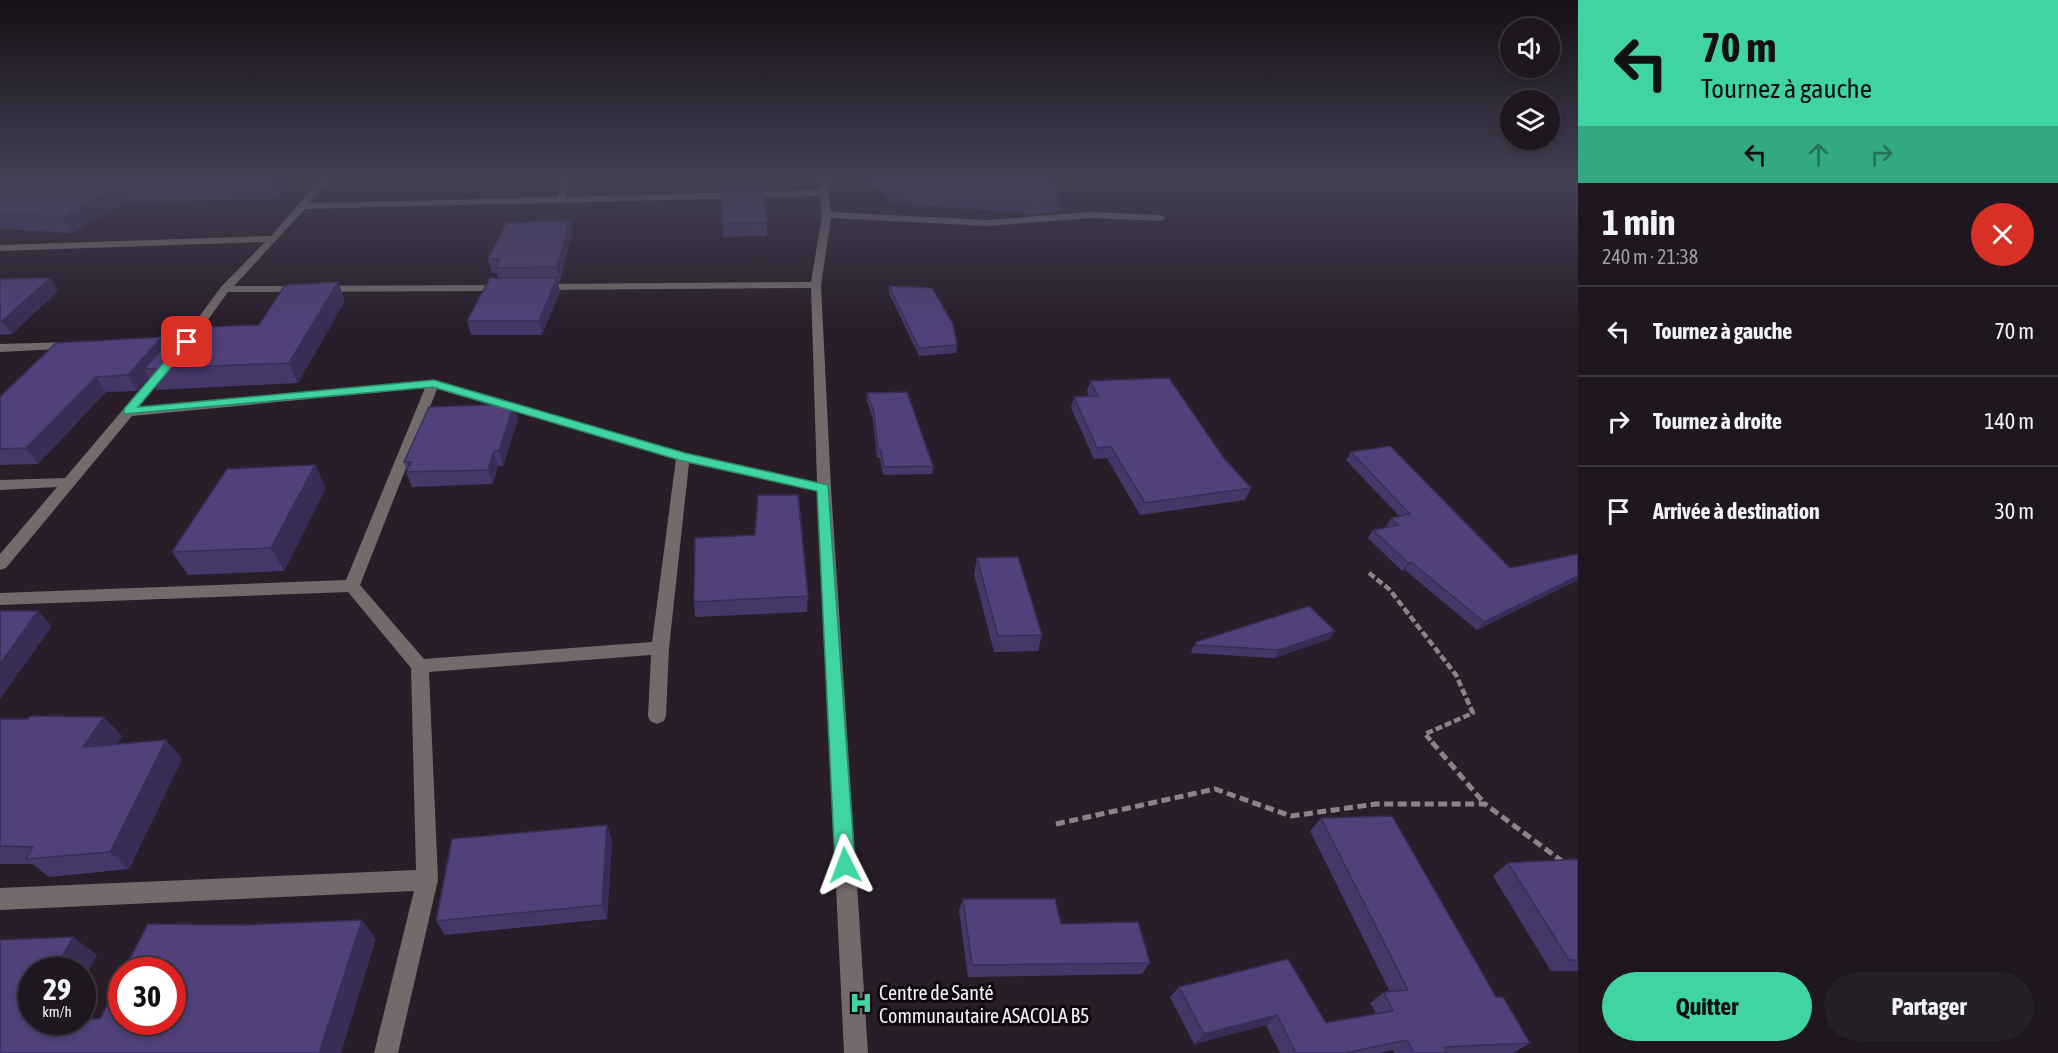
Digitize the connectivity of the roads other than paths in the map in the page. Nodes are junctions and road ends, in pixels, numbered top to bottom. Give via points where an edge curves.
1 (283, 228) edge
2 (825, 228) edge
3 (274, 239) junction
4 (0, 248) edge
5 (816, 285) junction
6 (520, 287) edge
7 (532, 287) edge
8 (225, 289) junction
9 (82, 346) edge
10 (0, 348) edge
11 (434, 384) junction
12 (128, 412) junction
13 (683, 457) junction
14 (71, 482) junction
15 (0, 485) edge
16 (824, 488) junction
17 (0, 564) edge
18 (352, 586) junction
19 (0, 599) edge
20 (660, 648) junction
21 (420, 666) junction
22 (657, 716) dead end
23 (427, 880) junction
24 (0, 899) edge
25 (386, 1053) edge
26 (856, 1053) edge

1 - 3 street
2 - 5 street
3 - 4 street
3 - 8 street
5 - 7 street
5 - 16 street
6 - 8 street
8 - 12 street
9 - 10 street
11 - 12 street
11 - 13 street
11 - 18 street
12 - 14 street
13 - 16 street
13 - 20 street
14 - 15 street
14 - 17 street
16 - 26 street
18 - 19 street
18 - 21 street
20 - 21 street
20 - 22 street
21 - 23 street
23 - 24 street
23 - 25 street

